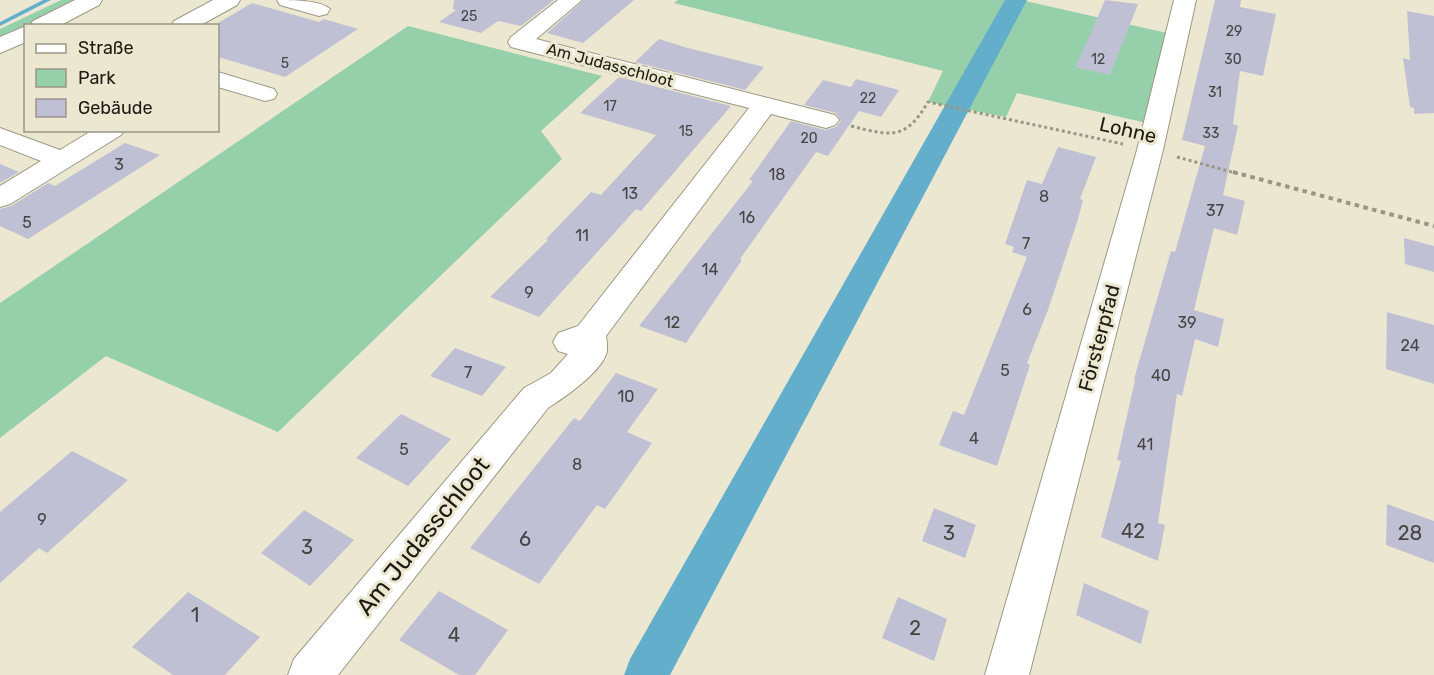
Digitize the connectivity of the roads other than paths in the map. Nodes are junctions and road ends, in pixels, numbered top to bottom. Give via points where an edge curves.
1 (91, 0) edge
2 (229, 0) edge
3 (288, 0) edge
4 (571, 0) edge
5 (1185, 0) edge
6 (319, 9) dead end
7 (45, 24) edge
8 (186, 24) edge
9 (24, 34) edge
10 (0, 46) edge
11 (219, 79) edge
12 (265, 94) dead end
13 (764, 106) junction
14 (826, 120) road end
15 (109, 132) edge
16 (0, 136) edge
17 (63, 160) junction
18 (0, 198) edge
19 (310, 675) edge
20 (1007, 675) edge

1 - 7 street
2 - 8 street
3 - 6 street
4 - 13 street, Am Judasschloot via 519,42
5 - 20 street, Försterpfad via 1150,150
9 - 10 street
11 - 12 street
13 - 14 street, Am Judasschloot
13 - 19 street, Am Judasschloot via 590,334 590,352 563,382 536,398
15 - 17 street
16 - 17 street
17 - 18 street

